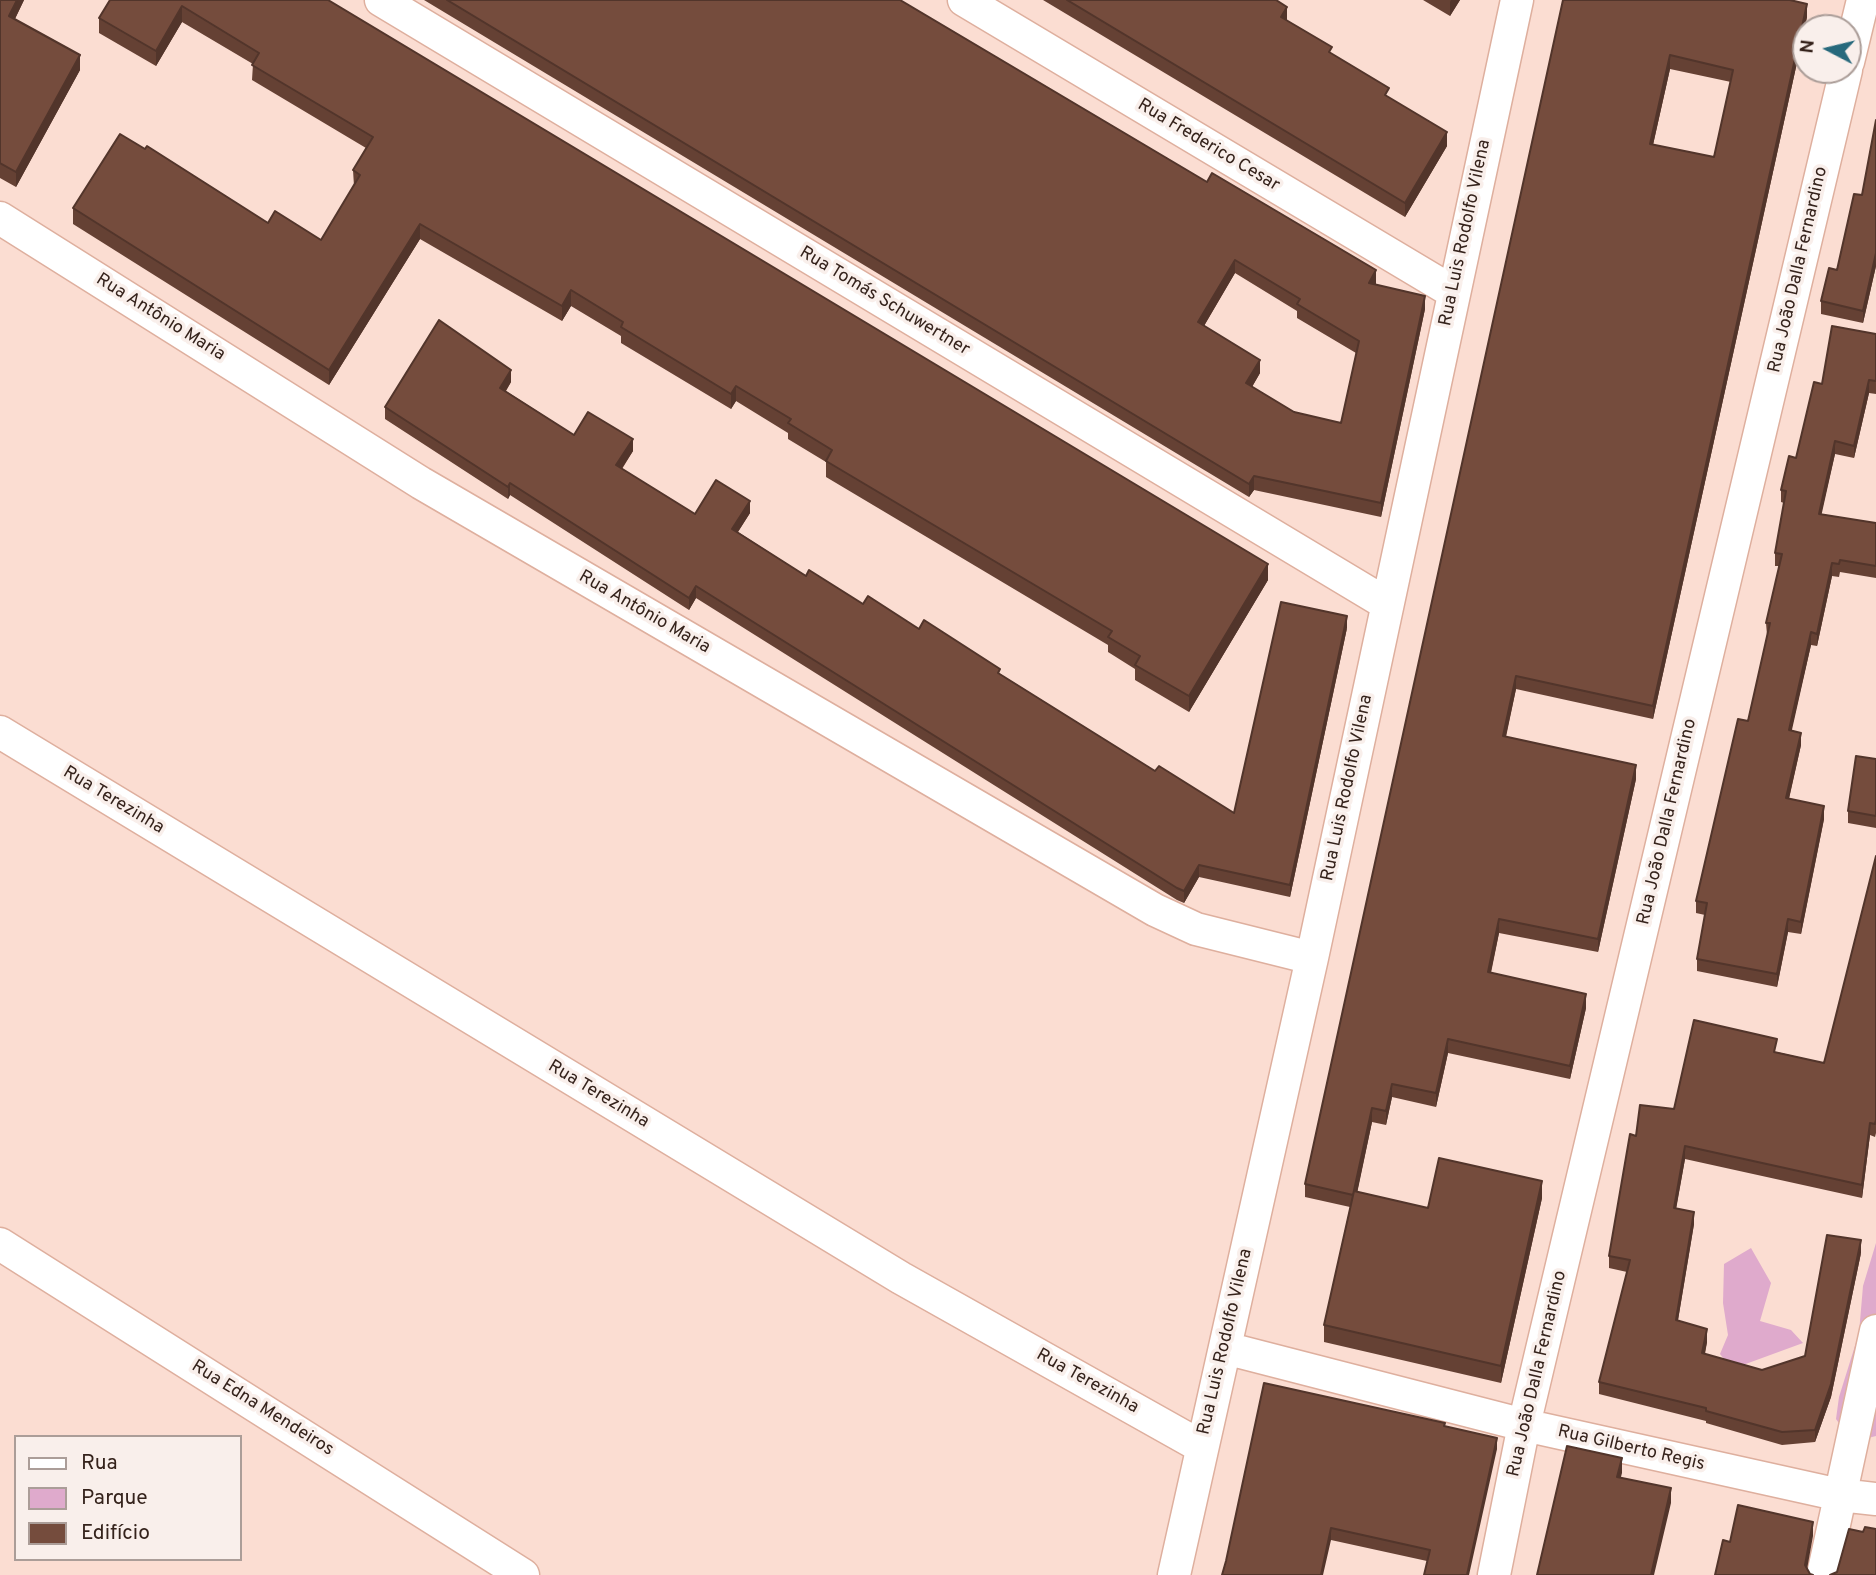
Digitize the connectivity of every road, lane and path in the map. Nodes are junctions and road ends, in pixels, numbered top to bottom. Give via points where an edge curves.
1 (381, 0) edge
2 (964, 0) edge
3 (1517, 0) edge
4 (1843, 84) edge
5 (0, 218) edge
6 (1453, 292) junction
7 (1387, 604) junction
8 (0, 732) edge
9 (1312, 958) junction
10 (0, 1244) edge
11 (1876, 1331) edge
12 (1225, 1348) junction
13 (1524, 1425) junction
14 (1202, 1447) junction
15 (1840, 1495) junction
16 (1876, 1499) edge
17 (523, 1575) edge
18 (1174, 1575) edge
19 (1494, 1575) edge
20 (1823, 1575) edge

1 - 7 street, Rua Tomás Schuwertner
2 - 6 street, Rua Frederico Cesar
3 - 6 street, Rua Luis Rodolfo Vilena
4 - 13 street, Rua João Dalla Fernardino
5 - 9 street, Rua Antônio Maria via 421,483 1154,910 1196,929
6 - 7 street, Rua Luis Rodolfo Vilena
7 - 9 street, Rua Luis Rodolfo Vilena
8 - 14 street, Rua Terezinha via 901,1278
9 - 12 street, Rua Luis Rodolfo Vilena
10 - 17 street, Rua Edna Mendeiros
11 - 15 street
12 - 13 street, Rua Gilberto Regis
12 - 14 street, Rua Luis Rodolfo Vilena
13 - 15 street, Rua Gilberto Regis
13 - 19 street, Rua João Dalla Fernardino
14 - 18 street, Rua Luis Rodolfo Vilena
15 - 16 street, Rua Gilberto Regis
15 - 20 street

